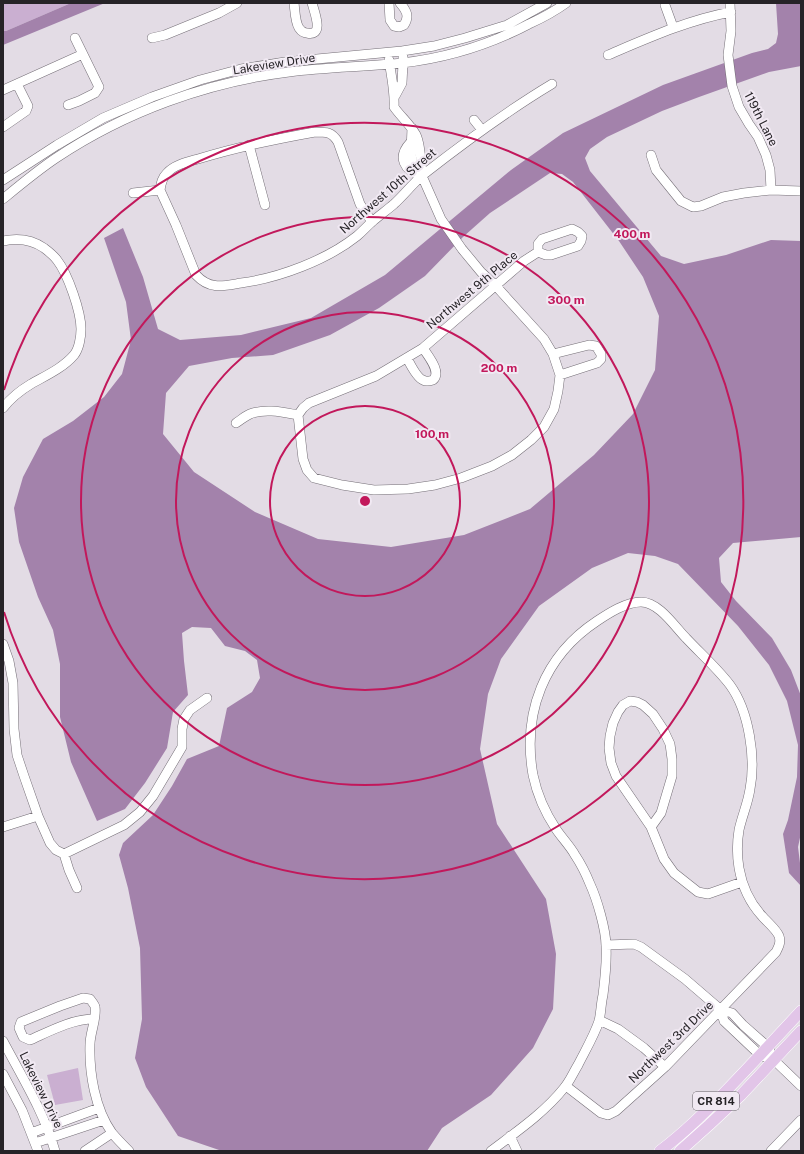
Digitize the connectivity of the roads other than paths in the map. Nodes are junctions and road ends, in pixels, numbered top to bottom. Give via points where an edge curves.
1 (237, 3) edge
2 (294, 3) edge
3 (312, 3) edge
4 (389, 3) edge
5 (400, 3) edge
6 (547, 3) edge
7 (566, 3) edge
8 (665, 5) dead end
9 (730, 7) edge
10 (673, 28) junction
11 (75, 38) dead end
12 (152, 38) dead end
13 (402, 51) junction
14 (388, 52) junction
15 (83, 54) junction
16 (608, 55) dead end
17 (403, 63) junction
18 (389, 64) junction
19 (17, 84) junction
20 (552, 84) dead end
21 (3, 90) edge
22 (395, 96) junction
23 (68, 105) dead end
24 (474, 120) dead end
25 (3, 127) edge
26 (412, 128) junction
27 (482, 130) junction
28 (249, 145) junction
29 (651, 155) dead end
30 (422, 176) junction
31 (3, 180) edge
32 (160, 190) junction
33 (771, 190) junction
34 (801, 190) edge
35 (133, 193) dead end
36 (3, 198) edge
37 (265, 205) dead end
38 (372, 222) junction
39 (3, 241) edge
40 (538, 252) dead end
41 (495, 286) junction
42 (423, 348) junction
43 (553, 354) junction
44 (407, 358) junction
45 (560, 375) junction
46 (3, 408) edge
47 (298, 415) junction
48 (236, 423) dead end
49 (3, 644) edge
50 (207, 698) dead end
51 (38, 816) junction
52 (3, 827) edge
53 (651, 827) junction
54 (64, 854) junction
55 (742, 882) junction
56 (77, 888) dead end
57 (606, 945) junction
58 (721, 1010) junction
59 (801, 1011) edge
60 (94, 1019) junction
61 (599, 1020) junction
62 (801, 1031) edge
63 (3, 1041) edge
64 (764, 1051) junction
65 (774, 1060) junction
66 (665, 1067) junction
67 (3, 1074) edge
68 (566, 1086) junction
69 (801, 1086) edge
70 (99, 1108) junction
71 (104, 1120) junction
72 (801, 1120) edge
73 (47, 1127) junction
74 (31, 1133) junction
75 (112, 1133) junction
76 (510, 1136) junction
77 (51, 1138) junction
78 (37, 1147) edge
79 (55, 1151) edge
80 (85, 1151) edge
81 (129, 1151) edge
82 (491, 1151) edge
83 (517, 1151) edge
84 (660, 1151) edge
85 (680, 1151) edge
86 (771, 1151) edge

1 - 12 street via 165,36
2 - 3 street via 299,28 310,34 317,28
4 - 5 street via 390,20 394,26 399,27 407,21 406,11
6 - 13 street, Lakeview Drive via 507,25 459,40
7 - 17 street, Lakeview Drive via 510,34 480,46
8 - 10 street
9 - 10 street
9 - 33 street, 119th Lane via 728,55 733,90 738,107 758,137 766,155
10 - 16 street
11 - 15 street
13 - 14 street, Lakeview Drive
13 - 17 street
14 - 18 street
14 - 31 street, Lakeview Drive via 285,62 241,69 200,80 152,96 103,118
15 - 19 street
15 - 23 street via 98,87 95,93
17 - 18 street, Lakeview Drive
17 - 22 street via 402,83
18 - 22 street
18 - 36 street, Lakeview Drive via 288,72 240,81 182,97 148,109 85,140 55,158
19 - 21 street
19 - 25 street via 28,106 26,112
20 - 27 street, Northwest 10th Street
22 - 26 street via 394,107
24 - 27 street
26 - 30 street via 417,136
26 - 30 street via 411,143 404,152 405,166
27 - 30 street, Northwest 10th Street
28 - 32 street via 180,165 162,179
28 - 37 street
28 - 38 street via 315,132 334,135 360,204
29 - 33 street via 656,170 681,201 693,207 744,193
30 - 38 street, Northwest 10th Street
30 - 41 street via 441,219 462,249
32 - 35 street
32 - 38 street, Northwest 10th Street via 196,275 209,285 252,282 284,274 337,249
33 - 34 street
39 - 46 street via 30,241 44,248 58,260 69,282 82,330 74,355 29,385
40 - 41 street, Northwest 9th Place
41 - 42 street, Northwest 9th Place
41 - 43 street via 544,339
42 - 44 street, Northwest 9th Place
42 - 44 street via 436,371 433,380 419,378
43 - 45 street
43 - 45 street via 589,345 596,346 602,354 597,363
44 - 47 street, Northwest 9th Place via 376,376 309,402
45 - 47 street via 554,409 544,427 530,440 512,455 492,466 435,485 374,490 314,478 307,470 303,459
47 - 48 street via 272,411 250,414
49 - 51 street via 13,683 17,754
50 - 54 street via 190,710 184,719 182,747 153,796 140,812 124,825
51 - 52 street
51 - 54 street via 50,843
53 - 53 street via 661,813 672,776 670,744 653,714 643,705 630,701 623,705 613,723 610,736 611,762 616,776
53 - 55 street via 664,859 674,874 698,892 708,894
54 - 56 street
55 - 57 street via 738,849 739,830 750,789 752,765 744,714 732,688 715,665 655,606 643,602 607,614 566,646 553,665 540,691 531,722 530,750 542,804 575,855 591,886 601,915
55 - 58 street, Northwest 3rd Drive via 759,913 778,934 780,943 776,952
57 - 58 street via 634,944 641,947 685,979
57 - 61 street via 605,979
58 - 64 street via 732,1013
58 - 66 street, Northwest 3rd Drive
59 - 64 main road, CR 814
60 - 60 street via 95,1007 90,1000 83,998 21,1022 18,1028 23,1037 30,1040 64,1025 83,1019
60 - 70 street via 90,1066
61 - 66 street via 618,1029
61 - 68 street
62 - 65 main road, CR 814
63 - 73 street, Lakeview Drive via 38,1105
64 - 65 street
64 - 84 main road, CR 814 via 705,1112
65 - 69 street
65 - 85 main road, CR 814 via 741,1095
66 - 68 street, Northwest 3rd Drive via 616,1111 608,1115 600,1113
67 - 74 street
68 - 76 street via 543,1110
70 - 71 street
70 - 73 street
71 - 75 street
71 - 77 street
72 - 86 street
73 - 74 street
73 - 77 street, Lakeview Drive
74 - 78 street
75 - 80 street
75 - 81 street
76 - 82 street
76 - 83 street
77 - 78 street
77 - 79 street, Lakeview Drive

